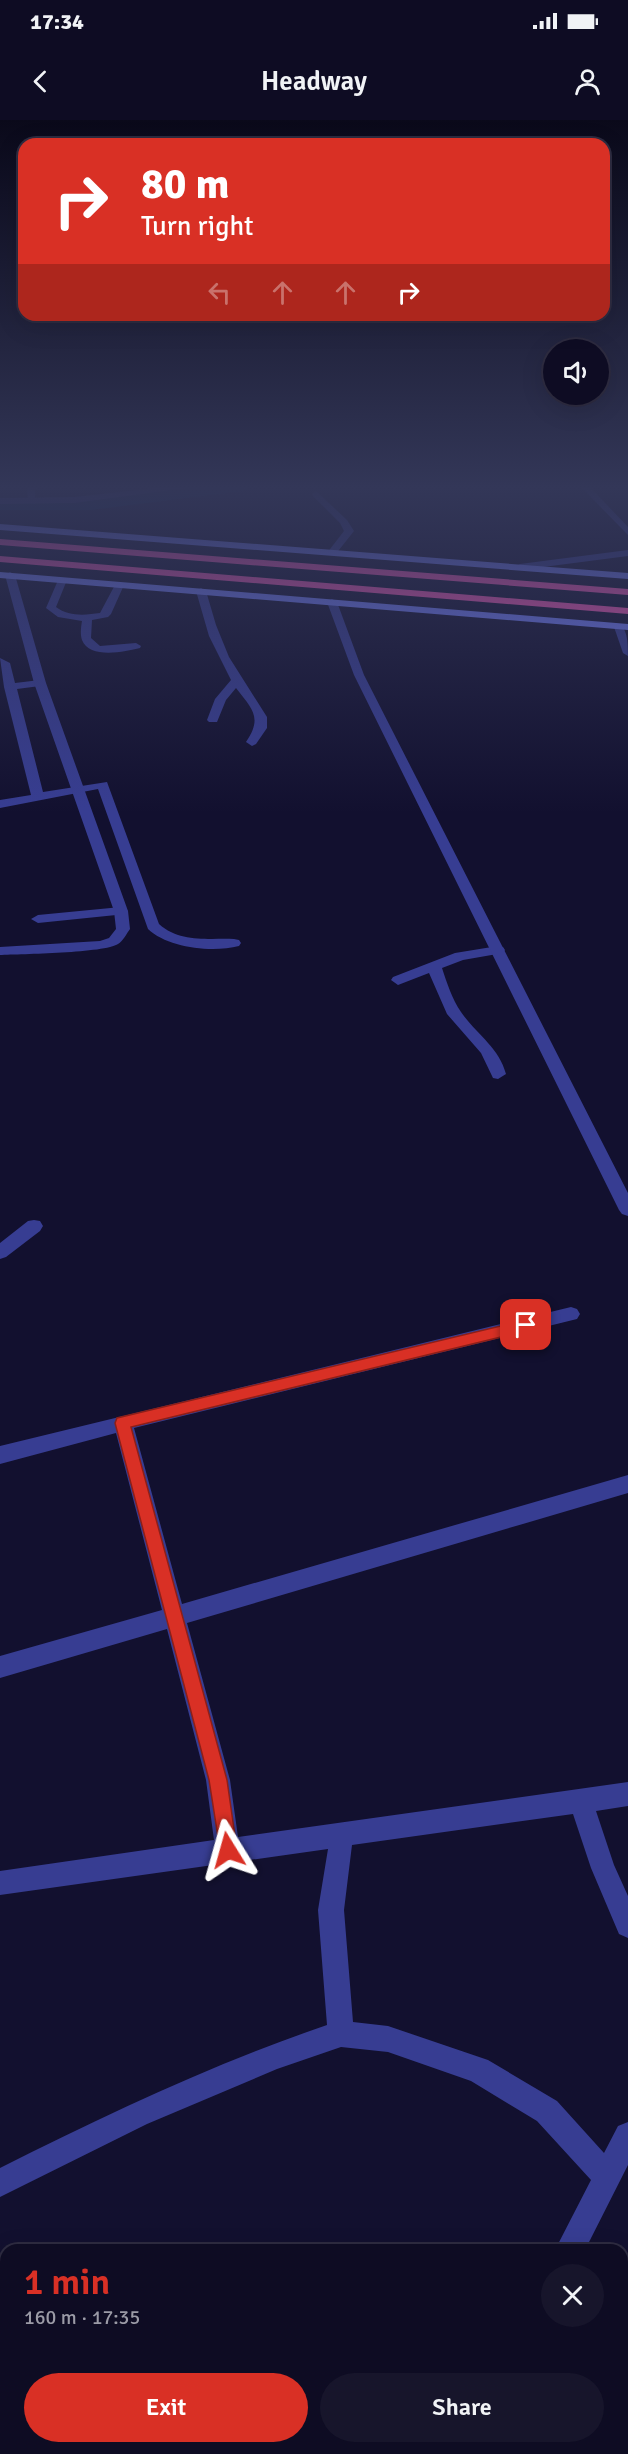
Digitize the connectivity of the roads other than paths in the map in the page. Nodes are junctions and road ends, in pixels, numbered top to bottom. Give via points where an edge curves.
1 (11, 595) edge
2 (56, 595) edge
3 (115, 595) edge
4 (202, 595) edge
5 (248, 595) edge
6 (434, 595) edge
7 (332, 602) junction
8 (628, 611) edge
9 (87, 617) junction
10 (624, 627) edge
11 (136, 646) dead end
12 (628, 653) edge
13 (0, 661) edge
14 (236, 681) junction
15 (40, 683) junction
16 (10, 687) junction
17 (213, 720) dead end
18 (252, 742) dead end
19 (77, 790) junction
20 (38, 797) junction
21 (0, 804) edge
22 (121, 911) junction
23 (38, 919) dead end
24 (234, 943) dead end
25 (498, 950) junction
26 (0, 951) edge
27 (434, 966) junction
28 (398, 980) dead end
29 (498, 1074) dead end
30 (628, 1210) edge
31 (34, 1226) dead end
32 (0, 1252) edge
33 (571, 1314) dead end
34 (123, 1423) junction
35 (0, 1455) edge
36 (628, 1484) edge
37 (175, 1617) junction
38 (0, 1667) edge
39 (628, 1794) edge
40 (580, 1800) junction
41 (342, 1833) junction
42 (228, 1850) junction
43 (0, 1883) edge
44 (628, 1925) edge
45 (341, 2034) junction
46 (628, 2136) edge
47 (608, 2178) junction
48 (0, 2182) edge
49 (573, 2244) edge

1 - 15 street
2 - 9 street via 51,608 59,614
3 - 9 street via 107,612
4 - 14 street via 207,619
5 - 7 main road
6 - 8 highway
7 - 10 main road
7 - 25 street via 359,675
9 - 11 street via 86,638 90,645 98,649
10 - 12 street
13 - 16 street via 5,663
14 - 17 street via 221,699
14 - 18 street via 255,704 261,719 262,728
15 - 16 street
15 - 19 street
16 - 20 street
19 - 20 street
19 - 22 street
19 - 24 street via 103,784 153,926 160,934 189,942
20 - 21 street
22 - 23 street
22 - 26 street via 123,929 114,941
25 - 27 street via 460,956
25 - 30 street
27 - 28 street
27 - 29 street via 455,1015 489,1054
31 - 32 street
33 - 34 street
34 - 35 street
34 - 37 street
36 - 37 street
37 - 38 street
37 - 42 street via 218,1780
39 - 40 street
40 - 41 street
40 - 44 street
41 - 42 street
41 - 45 street via 331,1910
42 - 43 street
45 - 47 street via 388,2039 478,2070 547,2111
45 - 48 street via 276,2056 137,2114
46 - 47 street
47 - 49 street

